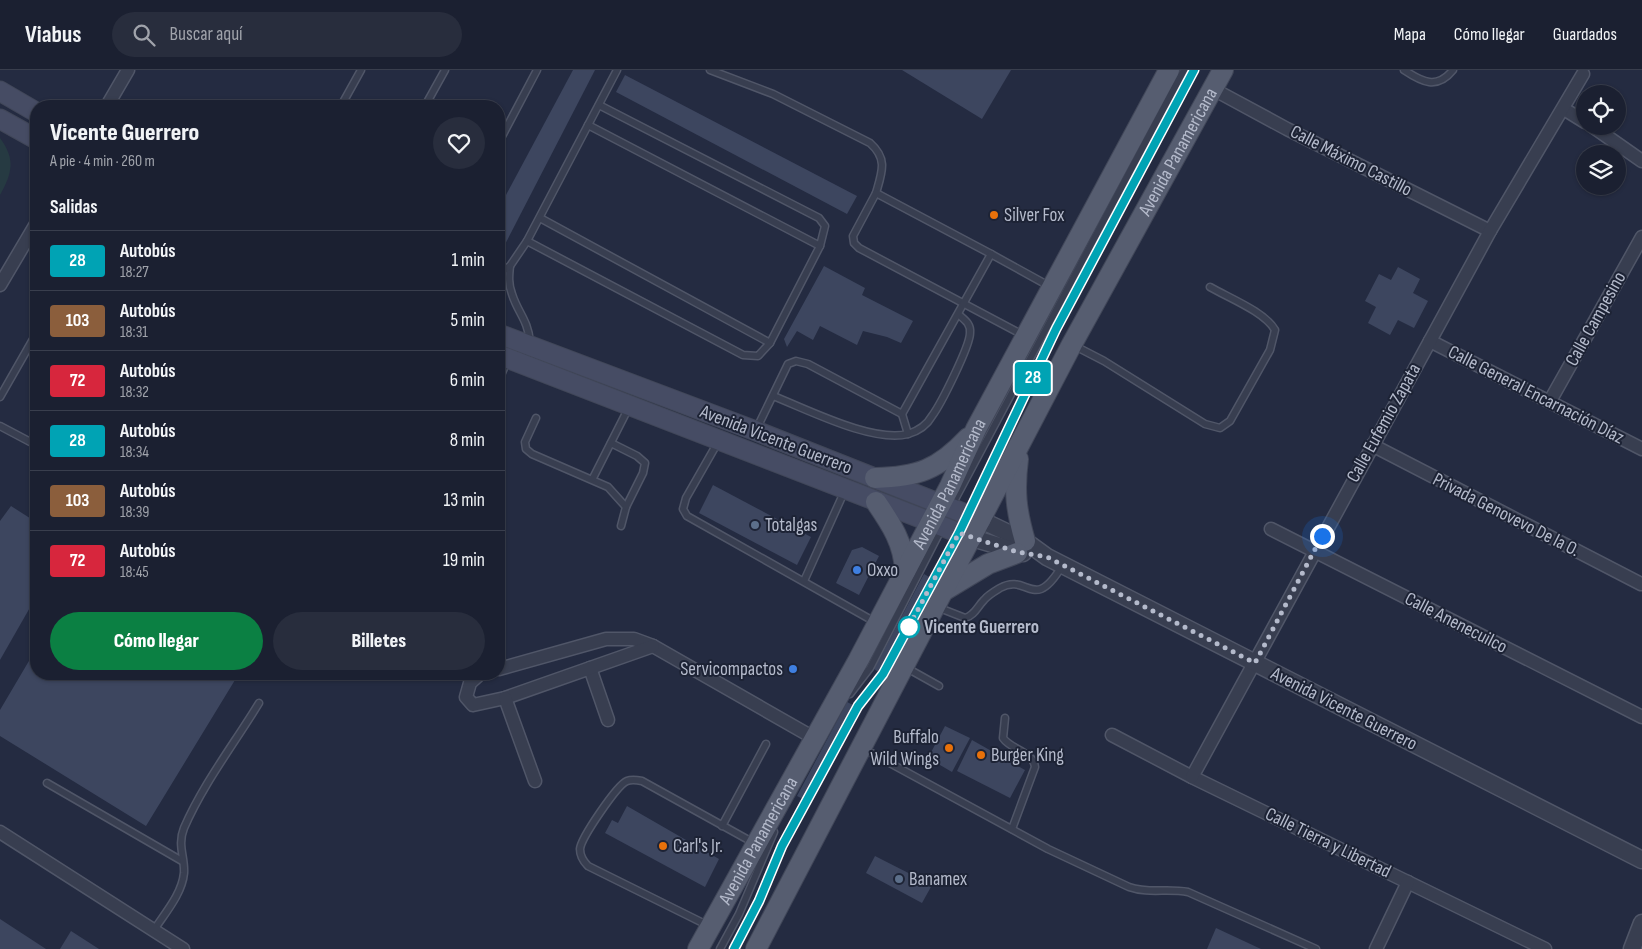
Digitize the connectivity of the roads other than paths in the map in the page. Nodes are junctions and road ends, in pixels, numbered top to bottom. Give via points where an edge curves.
1 (128, 70) edge
2 (361, 70) edge
3 (445, 70) edge
4 (538, 70) edge
5 (617, 70) edge
6 (710, 70) edge
7 (1170, 70) edge
8 (1184, 70) edge
9 (1194, 70) edge
10 (1223, 70) edge
11 (1404, 70) edge
12 (1453, 70) edge
13 (1583, 74) dead end
14 (1213, 89) junction
15 (0, 91) edge
16 (110, 100) edge
17 (344, 100) edge
18 (428, 100) edge
19 (599, 105) junction
20 (30, 108) edge
21 (1564, 109) junction
22 (1576, 116) edge
23 (0, 119) edge
24 (588, 125) junction
25 (505, 131) edge
26 (1605, 135) edge
27 (30, 136) edge
28 (1642, 161) edge
29 (876, 193) junction
30 (540, 218) junction
31 (1490, 231) junction
32 (30, 234) edge
33 (1642, 237) edge
34 (527, 241) junction
35 (820, 246) junction
36 (991, 254) junction
37 (510, 266) junction
38 (505, 270) edge
39 (0, 285) edge
40 (1210, 287) dead end
41 (1052, 288) junction
42 (964, 304) junction
43 (959, 315) junction
44 (505, 336) edge
45 (1026, 336) junction
46 (1430, 341) junction
47 (770, 343) junction
48 (30, 344) edge
49 (1072, 344) junction
50 (530, 346) junction
51 (505, 358) edge
52 (0, 396) edge
53 (773, 396) junction
54 (1550, 401) junction
55 (629, 406) junction
56 (902, 414) junction
57 (536, 418) dead end
58 (0, 426) edge
59 (976, 429) junction
60 (756, 431) junction
61 (908, 434) junction
62 (718, 440) junction
63 (30, 442) edge
64 (611, 443) junction
65 (1372, 445) junction
66 (1020, 447) junction
67 (1642, 449) edge
68 (593, 478) junction
69 (875, 478) junction
70 (845, 489) junction
71 (876, 502) junction
72 (626, 507) junction
73 (955, 521) junction
74 (621, 526) dead end
75 (1271, 529) dead end
76 (1021, 547) junction
77 (1313, 552) junction
78 (1063, 565) junction
79 (905, 571) junction
80 (804, 581) junction
81 (1641, 584) dead end
82 (939, 599) junction
83 (877, 623) junction
84 (653, 646) junction
85 (1255, 663) junction
86 (505, 666) edge
87 (905, 667) junction
88 (590, 668) junction
89 (472, 680) edge
90 (939, 686) dead end
91 (505, 698) junction
92 (259, 703) dead end
93 (843, 705) dead end
94 (1642, 716) edge
95 (1005, 718) dead end
96 (608, 720) dead end
97 (1112, 735) dead end
98 (814, 738) junction
99 (766, 744) dead end
100 (863, 748) junction
101 (1192, 777) junction
102 (535, 781) dead end
103 (47, 783) dead end
104 (722, 826) junction
105 (776, 828) dead end
106 (1012, 829) junction
107 (0, 832) edge
108 (755, 844) junction
109 (1642, 860) edge
110 (182, 861) junction
111 (1408, 882) junction
112 (1642, 923) edge
113 (710, 927) junction
114 (154, 930) junction
115 (183, 949) edge
116 (698, 949) edge
117 (720, 949) edge
118 (734, 949) edge
119 (756, 949) edge
120 (1316, 949) edge
121 (1376, 949) edge
122 (1545, 949) edge
123 (1632, 949) edge

1 - 16 street
2 - 17 lane
3 - 18 lane
4 - 25 lane
5 - 19 lane
6 - 29 lane via 773,94 870,143 884,162
7 - 41 main road, Avenida Panamericana
8 - 73 lane
9 - 73 lane
10 - 14 main road, Avenida Panamericana
11 - 12 lane via 1417,79 1435,83
13 - 21 street, Calle Eufemio Zapata
14 - 31 street, Calle Máximo Castillo
14 - 49 main road, Avenida Panamericana
15 - 20 main road
19 - 24 lane
19 - 35 lane via 819,218 824,226
21 - 22 street
21 - 31 street, Calle Eufemio Zapata
23 - 27 main road
24 - 30 lane
24 - 35 lane
26 - 28 street
29 - 36 lane
29 - 42 lane via 854,236 854,243
30 - 34 lane
30 - 47 lane
31 - 46 street, Calle Eufemio Zapata
32 - 39 street
33 - 54 street, Calle Campesino
34 - 37 lane
34 - 47 lane via 743,355 758,356
35 - 47 lane
36 - 41 lane
36 - 42 lane
37 - 38 lane
37 - 50 lane via 512,294 529,327
40 - 49 lane via 1262,316 1275,330 1270,350 1230,421 1220,428 1205,424
41 - 45 main road, Avenida Panamericana
42 - 43 lane
42 - 45 lane
43 - 56 lane
43 - 61 lane via 968,322 967,347 932,417 922,428
44 - 50 main road, Avenida Vicente Guerrero
45 - 59 main road, Avenida Panamericana
46 - 54 street, Calle General Encarnación Díaz
46 - 65 street, Calle Eufemio Zapata
48 - 52 lane
49 - 66 main road, Avenida Panamericana
50 - 60 main road, Avenida Vicente Guerrero
51 - 55 main road, Avenida Vicente Guerrero
53 - 56 lane via 788,364 796,361 808,364
53 - 60 lane
53 - 61 lane via 862,431
54 - 67 street, Calle General Encarnación Díaz
55 - 62 main road, Avenida Vicente Guerrero
55 - 64 lane
56 - 61 lane
57 - 68 lane via 525,442 529,452
58 - 63 lane
59 - 69 main road via 952,456 933,468 903,477
59 - 73 main road, Avenida Panamericana
60 - 69 main road, Avenida Vicente Guerrero
62 - 70 main road, Avenida Vicente Guerrero
62 - 80 lane via 686,498 683,509 687,516
64 - 68 lane
64 - 72 lane via 645,463
65 - 77 street, Calle Eufemio Zapata
65 - 81 street, Privada Genovevo De la O.
66 - 73 main road, Avenida Panamericana
66 - 76 main road via 1014,488
68 - 72 lane via 608,487
69 - 73 main road, Avenida Vicente Guerrero
70 - 71 main road, Avenida Vicente Guerrero
70 - 80 lane
71 - 73 main road, Avenida Vicente Guerrero
71 - 79 main road via 902,545
72 - 74 lane
73 - 76 street, Avenida Vicente Guerrero
73 - 79 main road, Avenida Panamericana
73 - 82 main road, Avenida Panamericana
73 - 93 lane via 870,668
73 - 118 lane via 883,674 858,706 782,846
75 - 77 street, Calle Anenecuilco
76 - 78 street, Avenida Vicente Guerrero
76 - 82 main road via 988,564
77 - 85 street, Calle Eufemio Zapata
77 - 94 street, Calle Anenecuilco
78 - 82 lane via 1049,586 1039,591 1014,585 1002,587 965,618
78 - 85 street, Avenida Vicente Guerrero
79 - 83 main road, Avenida Panamericana
80 - 83 lane
82 - 87 main road, Avenida Panamericana
83 - 98 main road, Avenida Panamericana
84 - 86 street via 634,639 606,639
84 - 88 street
84 - 98 street
85 - 101 street, Calle Eufemio Zapata
85 - 109 street, Avenida Vicente Guerrero
87 - 90 lane
87 - 100 main road, Avenida Panamericana
88 - 91 street
88 - 96 street
89 - 91 street via 466,697 470,703 478,706
91 - 102 street
92 - 110 lane via 184,829 180,843
95 - 106 lane via 1003,738 1006,743 1030,756 1035,767
97 - 101 street, Calle Tierra y Libertad
98 - 108 main road, Avenida Panamericana
99 - 104 lane
100 - 106 lane
100 - 119 main road, Avenida Panamericana
101 - 111 street, Calle Tierra y Libertad
103 - 110 lane
104 - 108 lane
104 - 113 lane via 642,781 628,780 617,789 584,837 580,849 588,866
105 - 117 lane via 739,914
106 - 120 lane via 1129,887 1142,891 1171,889 1188,892
107 - 114 street
108 - 113 main road, Avenida Panamericana
110 - 114 lane via 181,886
111 - 121 street
111 - 122 street, Calle Tierra y Libertad
112 - 123 street
113 - 116 main road, Avenida Panamericana
114 - 115 street

